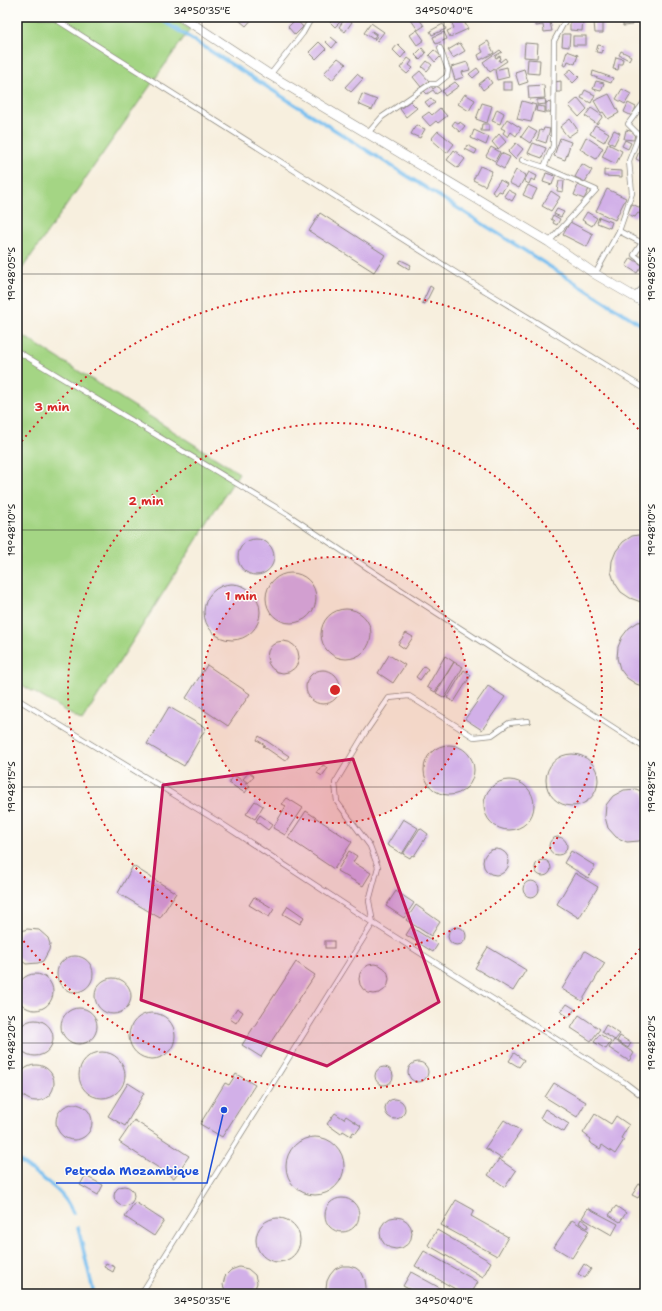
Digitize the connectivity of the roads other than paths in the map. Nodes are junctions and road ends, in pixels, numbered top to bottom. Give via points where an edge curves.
1 (52, 17) edge
2 (182, 17) edge
3 (312, 17) edge
4 (567, 17) edge
5 (440, 48) dead end
6 (270, 74) junction
7 (645, 101) edge
8 (368, 133) junction
9 (522, 160) dead end
10 (544, 167) junction
11 (619, 231) junction
12 (549, 242) junction
13 (644, 242) edge
14 (645, 273) edge
15 (596, 274) junction
16 (645, 286) edge
17 (634, 296) junction
18 (645, 303) edge
19 (17, 351) edge
20 (645, 389) edge
21 (17, 699) edge
22 (528, 721) dead end
23 (645, 748) edge
24 (373, 923) junction
25 (645, 1098) edge
26 (141, 1294) edge

1 - 20 lane via 461,276
2 - 6 street
3 - 6 lane via 304,33
4 - 10 lane via 554,41 553,146
5 - 8 lane via 448,70 447,76 394,108
6 - 8 street
7 - 11 lane via 628,124 639,135 629,162 632,193
8 - 12 street
9 - 10 lane
10 - 12 lane via 596,190
11 - 13 lane
11 - 15 lane
12 - 15 street
13 - 14 lane via 634,255 644,263
15 - 17 street
16 - 17 lane
17 - 18 street
19 - 23 lane via 287,514
21 - 24 lane via 218,822
22 - 24 lane via 509,723 492,735 474,737 409,696 389,698 335,783 337,802 370,846 378,867 369,901
24 - 25 lane via 624,1082
24 - 26 lane

